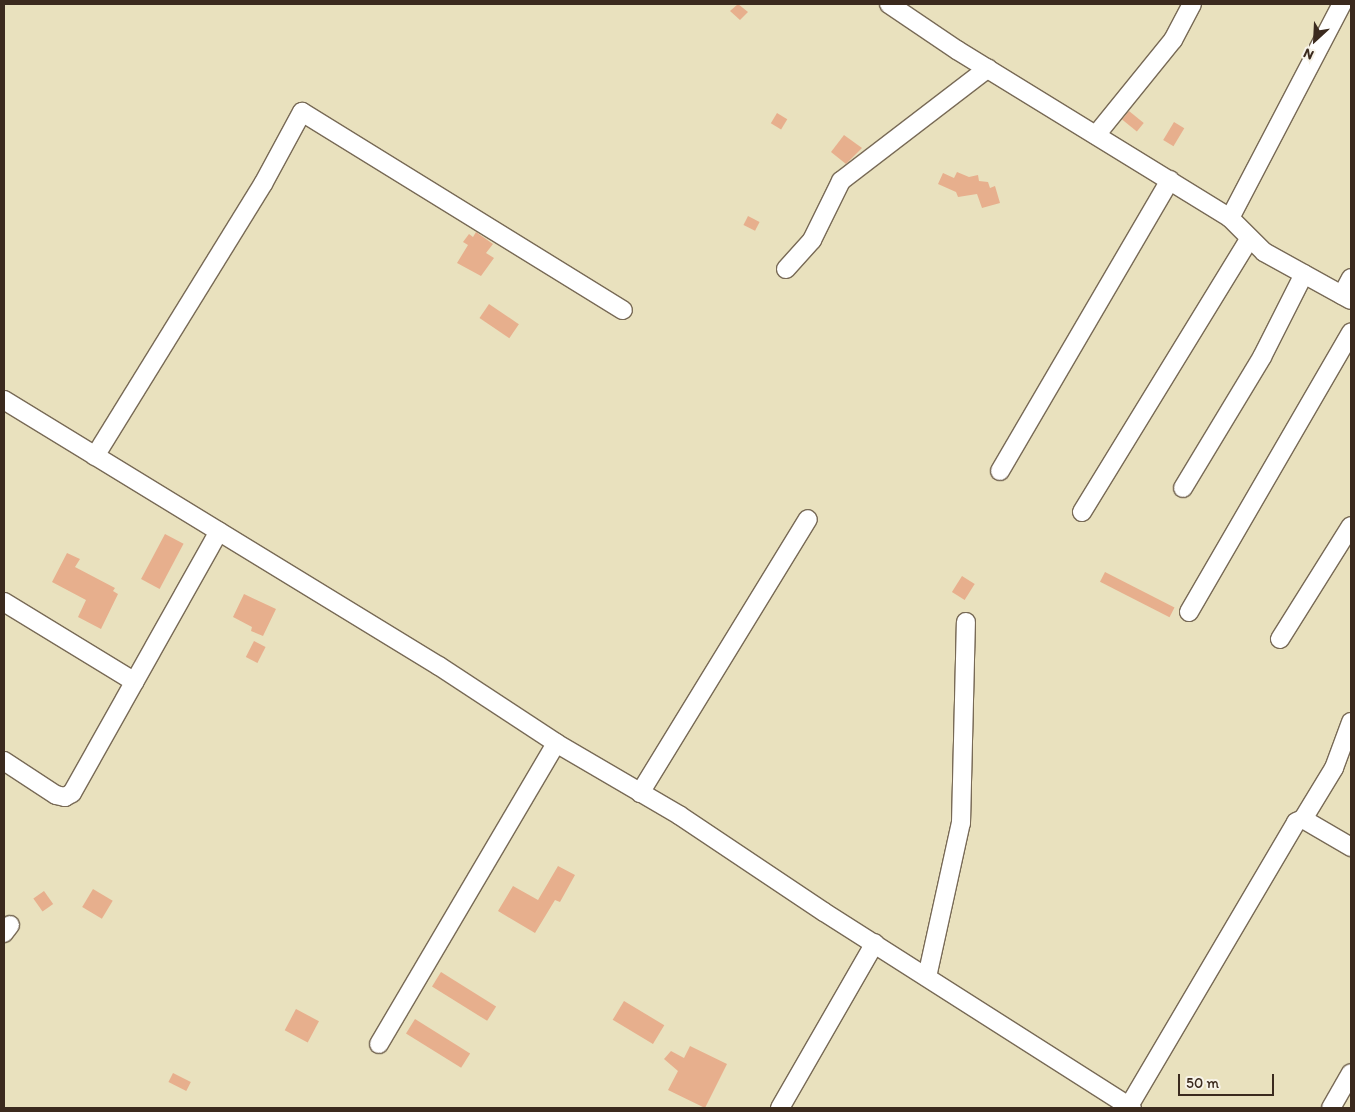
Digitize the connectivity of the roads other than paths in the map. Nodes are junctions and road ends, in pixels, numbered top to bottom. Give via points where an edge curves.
1 (889, 4) edge
2 (1192, 4) edge
3 (1342, 4) edge
4 (988, 68) junction
5 (1096, 135) junction
6 (1170, 180) junction
7 (1230, 218) junction
8 (1249, 240) junction
9 (786, 269) dead end
10 (1304, 274) junction
11 (1351, 278) edge
12 (1346, 298) edge
13 (623, 310) dead end
14 (1351, 332) edge
15 (4, 400) edge
16 (95, 456) junction
17 (1000, 471) dead end
18 (1183, 488) dead end
19 (1082, 512) dead end
20 (808, 518) dead end
21 (1351, 526) edge
22 (219, 531) junction
23 (4, 602) edge
24 (1189, 612) dead end
25 (966, 622) dead end
26 (1280, 639) dead end
27 (135, 682) junction
28 (1351, 722) edge
29 (556, 743) junction
30 (4, 762) edge
31 (640, 793) junction
32 (1303, 819) junction
33 (1351, 847) edge
34 (875, 943) junction
35 (927, 977) junction
36 (379, 1044) dead end
37 (1351, 1073) edge
38 (1130, 1107) edge
39 (780, 1108) edge
40 (1331, 1108) edge

1 - 4 street
2 - 5 street via 1173,40
3 - 7 street
4 - 5 street
4 - 9 street via 841,181 812,240
5 - 6 street
6 - 7 street
6 - 17 street
7 - 8 street
8 - 10 street
8 - 19 street
10 - 12 street
10 - 18 street via 1262,357
11 - 12 street
13 - 16 street via 302,112 262,184
14 - 24 street
15 - 16 street
16 - 22 street
20 - 31 street
21 - 26 street
22 - 27 street
22 - 29 street via 362,622 439,666
23 - 27 street
25 - 35 street via 961,822
27 - 30 street via 72,793 65,797 56,795
28 - 32 street via 1334,768
29 - 31 street
29 - 36 street
31 - 34 street
32 - 33 street
32 - 38 street via 1296,822
34 - 35 street
34 - 39 street
35 - 38 street
37 - 40 street

